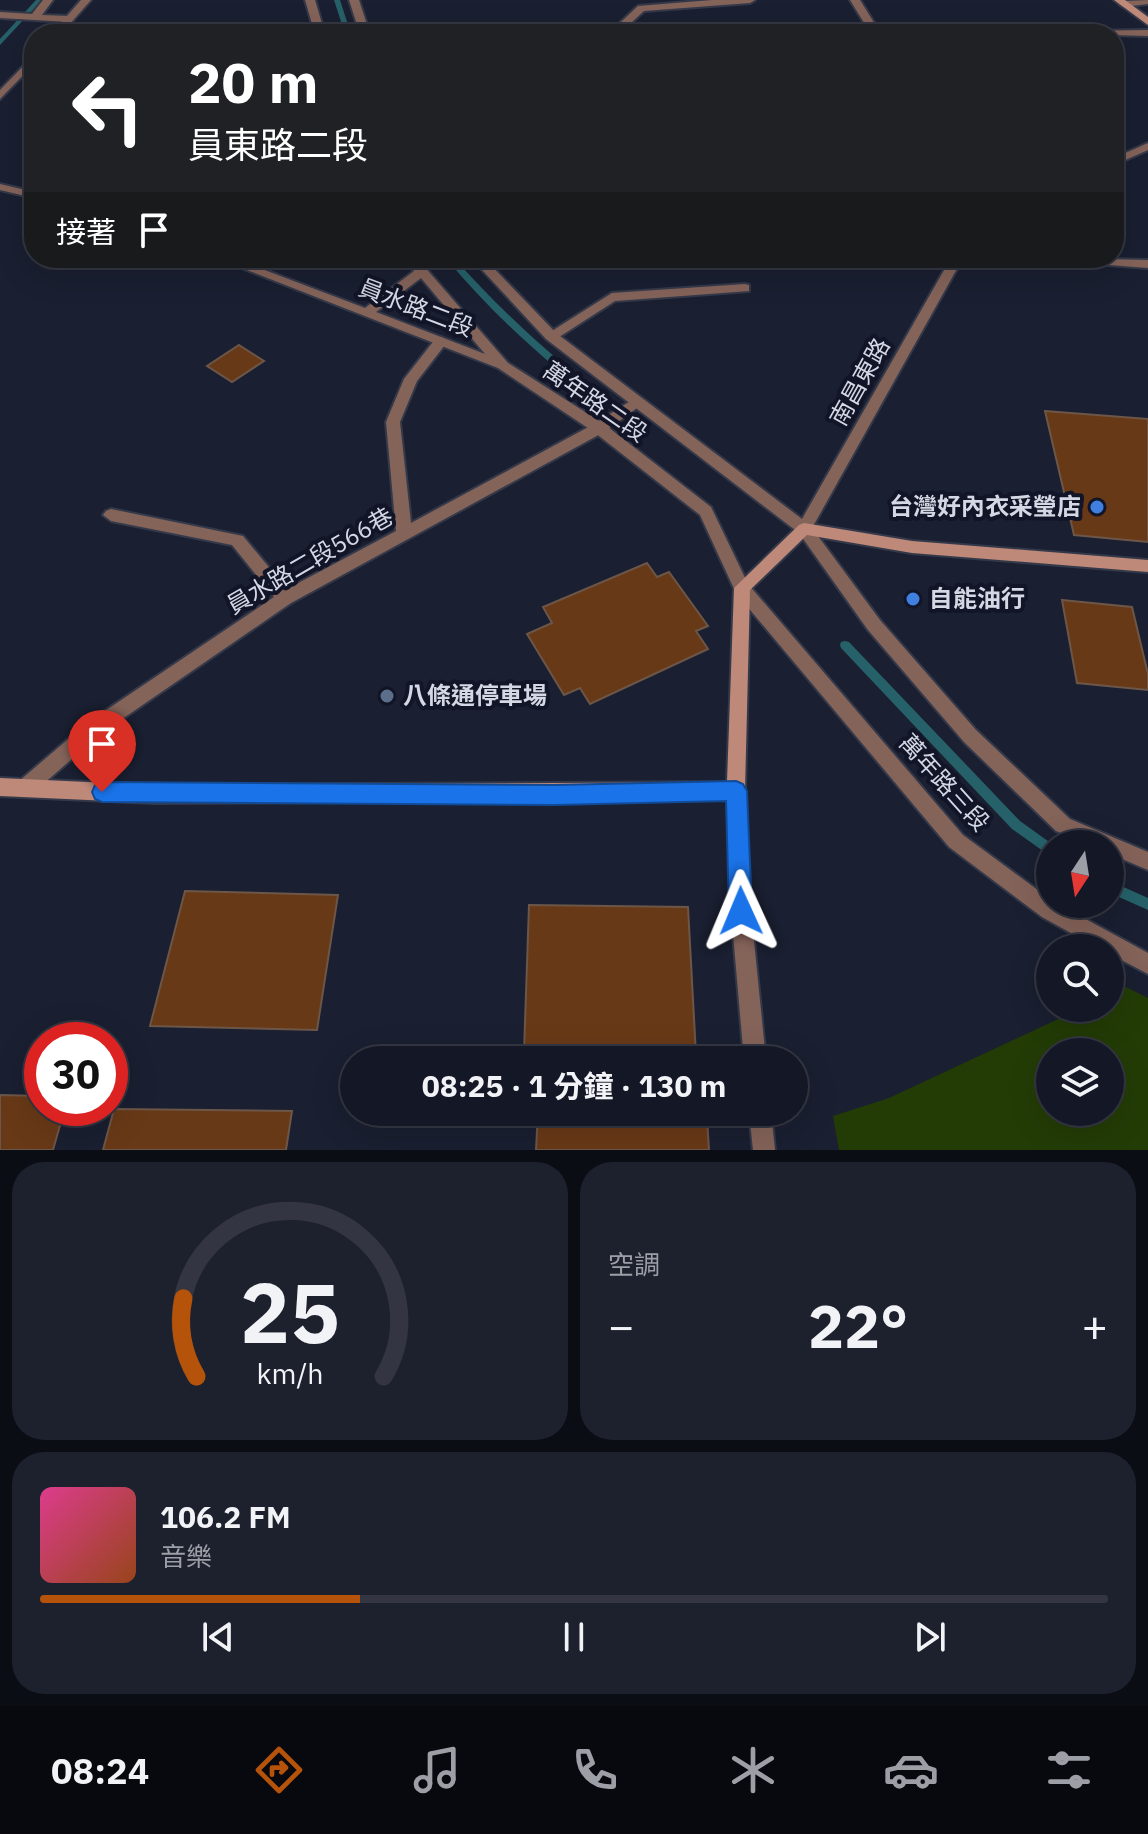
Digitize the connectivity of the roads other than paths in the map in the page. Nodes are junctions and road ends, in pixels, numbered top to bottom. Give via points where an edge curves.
1 (48, 0) edge
2 (86, 0) edge
3 (310, 0) edge
4 (354, 0) edge
5 (750, 0) edge
6 (855, 0) edge
7 (1148, 1) edge
8 (1122, 2) edge
9 (0, 15) edge
10 (35, 17) junction
11 (69, 19) junction
12 (1148, 22) edge
13 (65, 24) edge
14 (317, 24) edge
15 (362, 24) edge
16 (624, 24) edge
17 (870, 24) edge
18 (1124, 33) edge
19 (1148, 33) edge
20 (24, 69) edge
21 (0, 96) edge
22 (1148, 146) edge
23 (1124, 157) edge
24 (0, 187) edge
25 (24, 193) edge
26 (1124, 262) edge
27 (1148, 264) edge
28 (248, 268) edge
29 (418, 268) edge
30 (486, 268) edge
31 (951, 268) edge
32 (421, 272) junction
33 (745, 288) dead end
34 (367, 313) junction
35 (551, 336) junction
36 (441, 341) junction
37 (503, 366) junction
38 (637, 403) junction
39 (599, 428) junction
40 (111, 515) dead end
41 (804, 529) junction
42 (404, 533) junction
43 (1148, 566) edge
44 (742, 588) junction
45 (285, 598) junction
46 (0, 787) edge
47 (25, 788) junction
48 (736, 791) junction
49 (1075, 830) edge
50 (1124, 851) edge
51 (1148, 861) edge
52 (1148, 964) edge
53 (754, 1046) edge
54 (761, 1126) edge
55 (764, 1150) edge

1 - 10 street
2 - 11 street
3 - 14 street
4 - 15 street
5 - 16 street via 641,8
6 - 17 street
7 - 8 street
8 - 12 street
9 - 10 street
10 - 11 street
11 - 13 street
18 - 19 street
20 - 21 street
22 - 23 street
24 - 25 street
26 - 27 street
28 - 34 street, 員水路二段
29 - 32 street, 萬年路二段
30 - 35 street, 萬年路二段
31 - 41 street, 南昌東路
32 - 34 street
32 - 37 street, 萬年路二段
33 - 35 street via 612,297
34 - 36 street, 員水路二段
35 - 38 street, 萬年路二段
36 - 37 street, 員水路二段
36 - 42 street via 411,379 393,422
37 - 39 street, 萬年路二段
38 - 39 street, 員水路二段566巷
38 - 41 street, 萬年路二段
39 - 42 street, 員水路二段566巷
39 - 44 street, 萬年路二段 via 706,511
40 - 45 street via 237,540
41 - 43 street via 912,547
41 - 44 street
41 - 49 street via 874,625 970,736 1063,825
42 - 45 street, 員水路二段566巷
44 - 48 street
44 - 52 street, 萬年路三段 via 956,841 1049,910
45 - 47 street, 員水路二段566巷 via 93,729
46 - 47 street
47 - 48 street via 169,795
48 - 53 street
50 - 51 street
54 - 55 street

